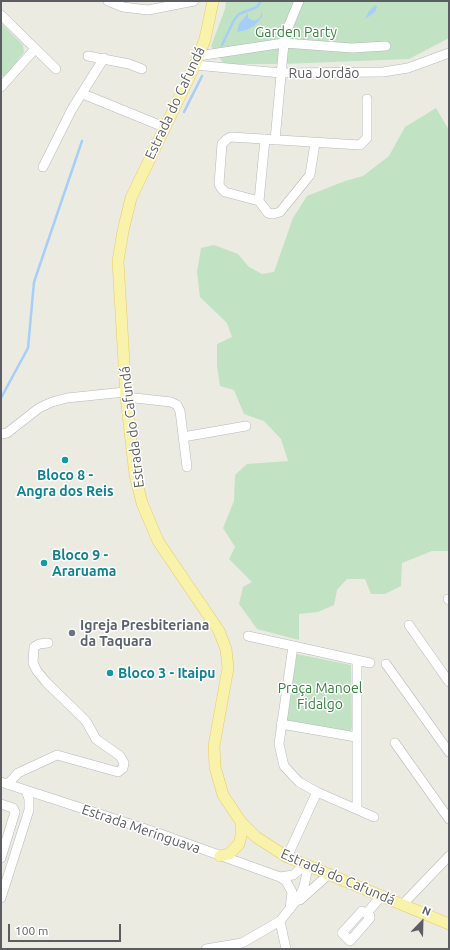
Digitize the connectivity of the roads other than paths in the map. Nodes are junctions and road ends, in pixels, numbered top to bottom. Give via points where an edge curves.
1 (108, 1) edge
2 (194, 1) edge
3 (213, 1) edge
4 (299, 1) edge
5 (168, 4) edge
6 (1, 15) edge
7 (284, 43) junction
8 (386, 46) dead end
9 (35, 49) junction
10 (449, 53) edge
11 (88, 56) dead end
12 (104, 58) junction
13 (197, 61) junction
14 (56, 69) dead end
15 (142, 69) dead end
16 (281, 73) junction
17 (1, 87) edge
18 (83, 94) junction
19 (367, 99) dead end
20 (164, 127) junction
21 (265, 139) junction
22 (275, 140) junction
23 (315, 143) junction
24 (44, 166) dead end
25 (259, 201) junction
26 (125, 395) junction
27 (246, 426) dead end
28 (1, 434) edge
29 (183, 437) junction
30 (187, 467) dead end
31 (409, 625) dead end
32 (248, 636) dead end
33 (48, 643) dead end
34 (293, 646) junction
35 (357, 660) junction
36 (370, 663) dead end
37 (386, 664) dead end
38 (449, 682) edge
39 (281, 724) junction
40 (356, 737) junction
41 (395, 743) dead end
42 (449, 752) edge
43 (5, 783) edge
44 (26, 790) junction
45 (317, 792) junction
46 (45, 796) junction
47 (1, 804) edge
48 (357, 809) junction
49 (29, 810) junction
50 (374, 816) dead end
51 (449, 819) edge
52 (240, 822) junction
53 (220, 856) junction
54 (449, 856) edge
55 (287, 857) junction
56 (1, 858) edge
57 (306, 866) junction
58 (328, 875) junction
59 (280, 877) junction
60 (382, 895) junction
61 (1, 898) edge
62 (403, 904) junction
63 (290, 908) junction
64 (366, 913) dead end
65 (280, 921) junction
66 (449, 924) edge
67 (250, 944) edge
68 (206, 949) edge
69 (286, 949) edge

1 - 5 street via 123,7 148,10
2 - 5 street
3 - 13 main road, Estrada do Cafundá via 205,39
4 - 7 street
6 - 9 street
7 - 8 street via 352,48
7 - 13 street
7 - 16 street
9 - 14 street
9 - 17 street
10 - 16 street, Rua Jordão via 408,68 383,72
11 - 12 street
12 - 15 street
12 - 18 street
13 - 16 street, Rua Jordão
13 - 20 main road, Estrada do Cafundá
16 - 22 street
18 - 20 street
18 - 24 street via 72,109
19 - 23 street via 367,138 364,143
20 - 26 main road, Estrada do Cafundá via 131,198 118,261
21 - 22 street
21 - 25 street
21 - 25 street via 231,137 222,144 219,184 221,188 224,192
22 - 23 street
23 - 25 street via 310,175 284,208 272,214 268,213
26 - 28 street via 68,398 52,402
26 - 29 street via 177,405
26 - 52 main road, Estrada do Cafundá via 135,475 142,503 158,541 219,631 226,649 228,668 214,746 215,767 223,795
27 - 29 street
29 - 30 street
31 - 38 street
32 - 34 street
33 - 43 street via 34,647 33,663 37,671 86,721 96,739 120,756 124,763 123,768 118,772 57,755 18,773
34 - 35 street
34 - 39 street
35 - 36 street
35 - 40 street
37 - 42 street
39 - 40 street
39 - 45 street via 279,744 284,766 299,782
40 - 48 street
41 - 51 street
43 - 44 street, Estrada Meringuava
44 - 46 street, Estrada Meringuava
44 - 49 street
45 - 48 street
45 - 55 street
46 - 49 street
46 - 53 street, Estrada Meringuava
47 - 56 street via 13,808 15,812
48 - 50 street
49 - 61 street
52 - 53 main road via 239,844 229,854
52 - 55 main road, Estrada do Cafundá via 256,837
53 - 59 street, Estrada Meringuava
54 - 62 street
55 - 57 main road, Estrada do Cafundá
57 - 58 main road, Estrada do Cafundá
57 - 59 street via 293,875
57 - 63 street via 302,891
58 - 60 main road, Estrada do Cafundá
58 - 63 street
59 - 63 street via 286,881 292,892
60 - 62 main road, Estrada do Cafundá
60 - 64 street
62 - 66 main road, Estrada do Cafundá
63 - 65 street
65 - 67 street
65 - 69 street
67 - 68 street

